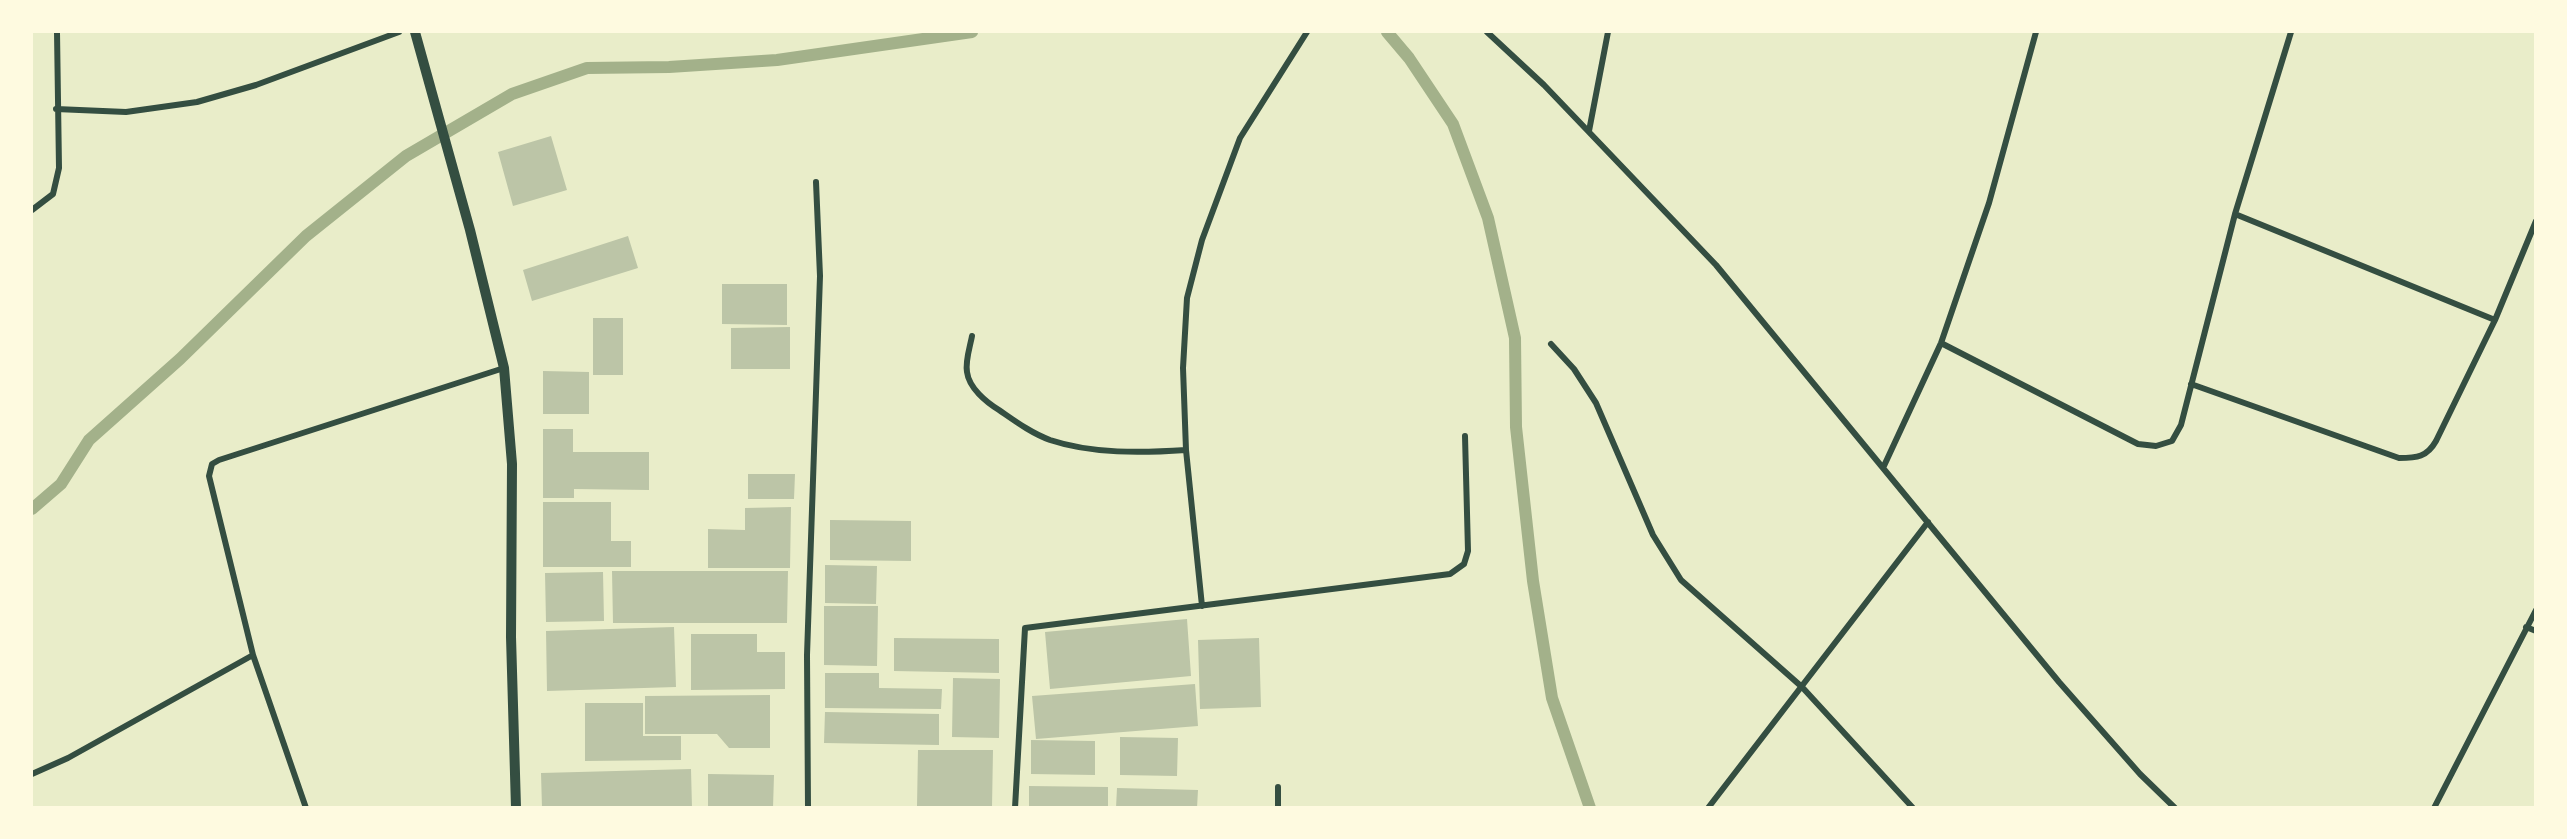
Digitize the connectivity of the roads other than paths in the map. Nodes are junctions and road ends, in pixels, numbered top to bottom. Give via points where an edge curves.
1 (57, 32) edge
2 (399, 32) edge
3 (415, 32) edge
4 (1307, 32) edge
5 (1487, 32) edge
6 (1608, 32) edge
7 (2036, 32) edge
8 (2291, 32) edge
9 (56, 109) junction
10 (1589, 131) junction
11 (816, 182) dead end
12 (32, 210) edge
13 (2235, 214) junction
14 (2535, 221) edge
15 (2495, 320) junction
16 (972, 336) dead end
17 (1941, 343) junction
18 (1551, 344) dead end
19 (504, 368) junction
20 (2191, 384) junction
21 (1465, 436) dead end
22 (1186, 450) junction
23 (1883, 468) junction
24 (1928, 522) junction
25 (1202, 606) junction
26 (2535, 610) edge
27 (2526, 627) junction
28 (2535, 631) edge
29 (253, 655) junction
30 (1802, 687) junction
31 (32, 774) edge
32 (1278, 787) dead end
33 (306, 807) edge
34 (516, 807) edge
35 (808, 807) edge
36 (1014, 807) edge
37 (1278, 807) edge
38 (1708, 807) edge
39 (1913, 807) edge
40 (2175, 807) edge
41 (2434, 807) edge

1 - 9 street
2 - 9 street via 256,85 197,102 126,112
3 - 19 street
4 - 22 street via 1240,138 1194,265 1184,329
5 - 10 street
6 - 10 street
7 - 17 street via 1989,203
8 - 13 street
9 - 12 street via 59,168 53,194
10 - 23 street via 1716,265
11 - 35 street via 820,276 807,654
13 - 15 street
13 - 20 street
14 - 15 street
15 - 20 street via 2430,452 2417,458 2399,458
16 - 22 street via 967,373 972,386 1024,427 1049,440 1077,447
17 - 20 street via 2138,444 2156,446 2172,441 2181,425
17 - 23 street
18 - 30 street via 1574,369 1596,403 1653,535 1681,580
19 - 29 street via 212,464 209,476
19 - 34 street via 512,464 511,637
21 - 25 street via 1468,551 1460,569 1450,574
22 - 25 street
23 - 24 street
24 - 30 street
24 - 40 street via 2059,682 2140,774
25 - 36 street via 1025,628
26 - 27 street
27 - 28 street
27 - 41 street
29 - 31 street
29 - 33 street
30 - 38 street
30 - 39 street
32 - 37 street

